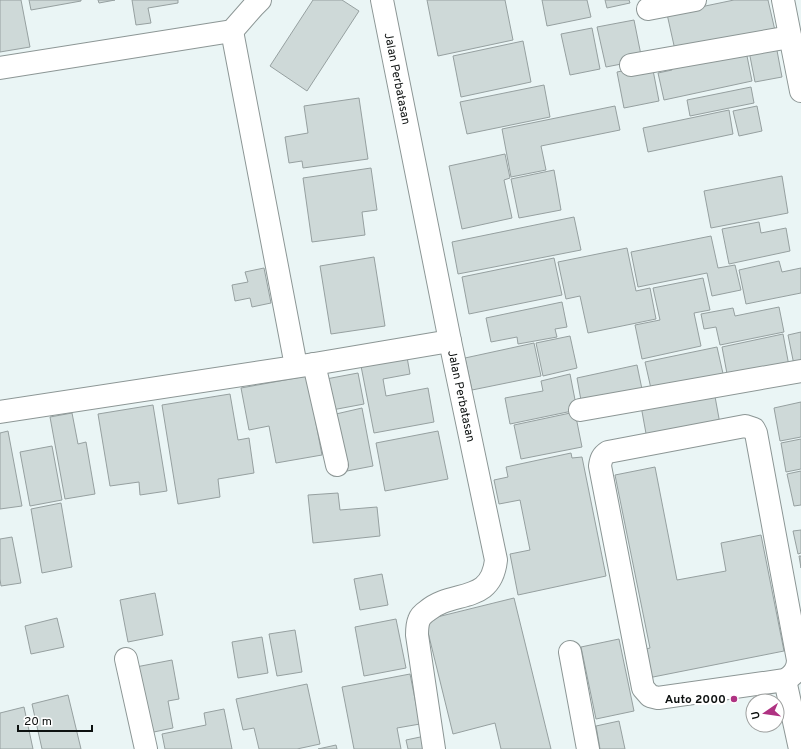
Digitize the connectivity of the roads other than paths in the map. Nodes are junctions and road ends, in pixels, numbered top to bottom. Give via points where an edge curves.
1 (260, 0) edge
2 (382, 0) edge
3 (696, 0) edge
4 (783, 0) edge
5 (648, 9) dead end
6 (232, 31) junction
7 (790, 37) junction
8 (631, 65) dead end
9 (0, 68) edge
10 (801, 91) edge
11 (450, 341) junction
12 (305, 365) junction
13 (801, 372) edge
14 (580, 410) dead end
15 (0, 412) edge
16 (337, 466) dead end
17 (570, 652) dead end
18 (126, 659) dead end
19 (785, 680) junction
20 (146, 749) edge
21 (434, 749) edge
22 (588, 749) edge
23 (800, 749) edge

1 - 6 street
2 - 11 street, Jalan Perbatasan
3 - 5 street
4 - 7 street
6 - 9 street
6 - 12 street
7 - 8 street
7 - 10 street
11 - 12 street
11 - 21 street, Jalan Perbatasan via 496,560 492,576 482,589 431,607 419,619 417,635
12 - 15 street
12 - 16 street
13 - 14 street
17 - 22 street
18 - 20 street
19 - 19 street via 658,698 646,692 643,688 600,466 600,461 608,452 745,426 754,429 798,660 795,672
19 - 23 street

